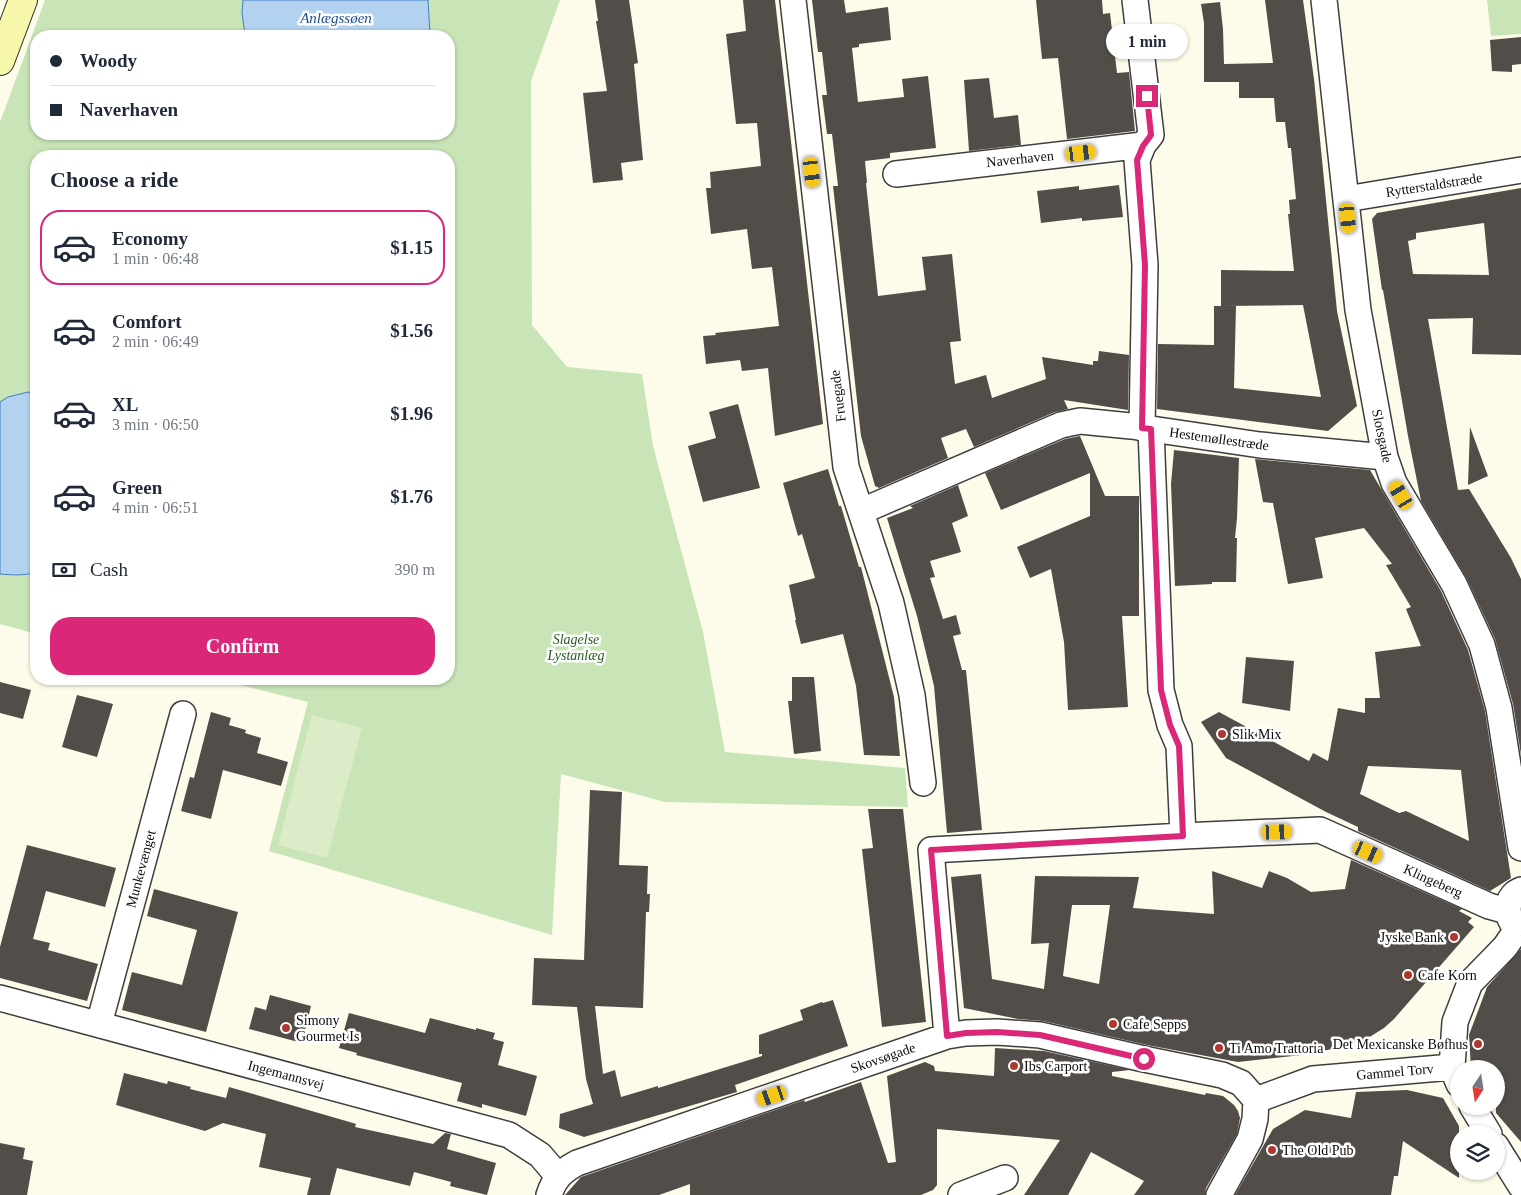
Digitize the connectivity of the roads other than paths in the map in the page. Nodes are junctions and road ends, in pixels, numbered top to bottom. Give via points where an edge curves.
1 (23, 0) edge
2 (793, 0) edge
3 (1135, 0) edge
4 (1324, 0) edge
5 (0, 61) edge
6 (1143, 146) junction
7 (1521, 170) edge
8 (896, 174) dead end
9 (1346, 199) junction
10 (1146, 429) junction
11 (1385, 457) junction
12 (862, 511) junction
13 (183, 714) dead end
14 (923, 783) dead end
15 (1176, 836) junction
16 (1521, 848) edge
17 (1521, 890) edge
18 (1515, 923) edge
19 (0, 998) edge
20 (99, 1024) junction
21 (947, 1036) junction
22 (1455, 1060) edge
23 (1450, 1075) edge
24 (1256, 1100) junction
25 (1505, 1160) edge
26 (1005, 1178) dead end
27 (553, 1185) edge
28 (1521, 1186) edge
29 (961, 1195) edge
30 (1219, 1195) edge

1 - 5 street
2 - 12 street, Fruegade via 846,466
3 - 6 street via 1151,135
4 - 9 street, Slotsgade
6 - 8 street, Naverhaven
6 - 10 street via 1137,160 1145,265
7 - 9 street, Rytterstaldstræde
9 - 11 street, Slotsgade via 1358,310
10 - 11 street, Hestemøllestræde via 1260,445
10 - 12 street, Hestemøllestræde via 1080,420 1061,424
10 - 15 street via 1161,690 1179,746
11 - 16 street, Slotsgade via 1394,483 1454,584 1482,645 1499,708
12 - 14 street, Fruegade via 891,603 911,689
13 - 20 street, Munkevænget
15 - 18 street, Klingeberg via 1320,830 1489,906
15 - 21 street, Klingeberg via 931,850
17 - 18 street, Gammel Torv via 1509,900
18 - 22 street, Gammel Torv via 1505,947 1470,983 1455,1022
19 - 20 street, Ingemannsvej
20 - 27 street, Ingemannsvej via 509,1135 540,1154
21 - 24 street, Skovsøgade via 997,1032 1040,1035 1222,1075 1241,1083
21 - 27 street, Skovsøgade via 577,1163 567,1168
23 - 24 street, Gammel Torv via 1313,1079
24 - 30 street via 1256,1119 1250,1139
25 - 28 street
26 - 29 street

